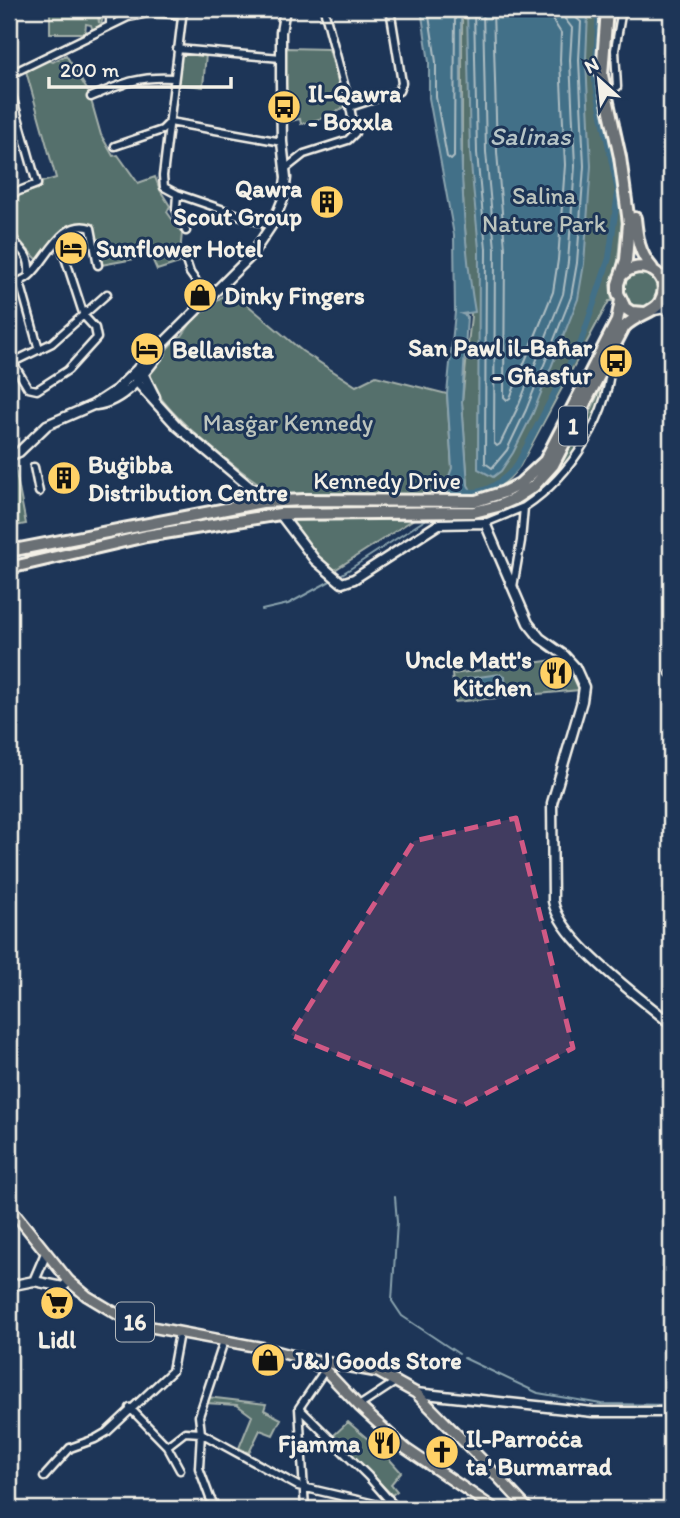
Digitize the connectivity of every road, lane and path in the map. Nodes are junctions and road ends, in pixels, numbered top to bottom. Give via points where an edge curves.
1 (110, 9) edge
2 (324, 9) edge
3 (390, 9) edge
4 (609, 9) edge
5 (622, 9) edge
6 (282, 11) edge
7 (183, 12) edge
8 (110, 24) junction
9 (177, 49) junction
10 (281, 58) junction
11 (174, 78) junction
12 (9, 79) edge
13 (9, 85) edge
14 (617, 87) dead end
15 (91, 97) dead end
16 (350, 107) junction
17 (170, 122) junction
18 (282, 142) junction
19 (115, 146) dead end
20 (285, 169) junction
21 (177, 194) junction
22 (9, 195) edge
23 (9, 225) edge
24 (271, 226) junction
25 (186, 231) dead end
26 (59, 239) junction
27 (184, 255) dead end
28 (98, 265) dead end
29 (655, 272) junction
30 (29, 276) junction
31 (671, 276) edge
32 (620, 278) junction
33 (20, 282) junction
34 (9, 285) edge
35 (107, 294) dead end
36 (668, 295) edge
37 (208, 298) junction
38 (621, 300) junction
39 (649, 312) junction
40 (84, 316) junction
41 (39, 350) junction
42 (611, 351) junction
43 (11, 364) edge
44 (139, 374) junction
45 (93, 405) junction
46 (9, 456) edge
47 (34, 467) dead end
48 (250, 487) junction
49 (39, 492) dead end
50 (284, 500) junction
51 (248, 505) junction
52 (475, 507) junction
53 (524, 507) junction
54 (279, 514) junction
55 (485, 523) junction
56 (9, 551) edge
57 (9, 568) edge
58 (513, 588) junction
59 (671, 1024) edge
60 (9, 1206) edge
61 (46, 1253) junction
62 (34, 1281) junction
63 (69, 1281) junction
64 (9, 1286) edge
65 (179, 1333) junction
66 (224, 1340) junction
67 (305, 1359) junction
68 (325, 1370) junction
69 (397, 1381) junction
70 (416, 1393) junction
71 (446, 1396) junction
72 (359, 1406) junction
73 (131, 1408) junction
74 (299, 1408) junction
75 (435, 1411) junction
76 (671, 1412) edge
77 (309, 1419) junction
78 (299, 1425) junction
79 (201, 1433) junction
80 (167, 1446) junction
81 (180, 1470) dead end
82 (44, 1477) dead end
83 (304, 1487) junction
84 (389, 1500) junction
85 (217, 1509) edge
86 (305, 1509) edge
87 (397, 1509) edge
88 (495, 1509) edge
89 (528, 1509) edge

1 - 8 street
2 - 16 street
3 - 16 street via 403,81 399,91
4 - 29 highway, 1 via 607,68 638,243
4 - 32 highway, 1 via 602,75 629,223
5 - 14 street via 615,50
6 - 10 street
7 - 8 street via 152,12
7 - 9 street
8 - 12 street
9 - 10 street
9 - 11 street
10 - 18 street
11 - 15 street via 132,79
11 - 17 street
13 - 22 street via 37,184
16 - 20 street via 355,133 348,140 304,154
17 - 18 street
17 - 19 street via 162,130
17 - 21 street via 164,187
18 - 20 street
20 - 24 street via 283,199
21 - 24 street
21 - 25 street via 176,209
23 - 30 street via 14,240 25,251
24 - 37 street via 251,256
26 - 28 street via 64,232 91,228
26 - 30 street
26 - 40 street
27 - 37 street via 190,273
29 - 31 street
29 - 32 highway via 638,266
29 - 36 highway, 1
30 - 33 street
32 - 38 highway, 1
33 - 34 street
33 - 41 street
35 - 40 street
36 - 39 highway, 1
37 - 44 street
38 - 39 highway via 631,312
38 - 52 highway, 1 via 617,321 545,461 520,484
39 - 42 highway, 1 via 630,321
40 - 41 street
40 - 43 street via 97,338 60,375 37,390 28,388
41 - 43 street
42 - 52 highway, 1 via 552,465 534,486 498,506
42 - 53 street via 610,386 590,432 567,466
44 - 45 street
44 - 45 street via 117,398
44 - 48 street via 166,415
45 - 46 street via 47,425
47 - 49 street
48 - 50 street
48 - 51 street
50 - 51 highway, Kennedy Drive / 1
50 - 52 highway, Kennedy Drive / 1
51 - 56 highway, Kennedy Drive / 1
52 - 54 highway, Kennedy Drive / 1
53 - 55 street
53 - 58 street
54 - 55 street via 315,560 342,583 439,524
54 - 57 highway, Kennedy Drive / 1 via 146,536
55 - 58 street
58 - 59 street via 528,623 571,662 584,687 552,803 554,907 573,938
60 - 61 main road, 16
61 - 62 street
61 - 63 main road, 16
62 - 63 street via 63,1287
62 - 64 street
63 - 65 main road, 16 via 122,1317
65 - 66 main road, 16
65 - 73 street via 172,1371
66 - 67 main road, 16
66 - 79 street via 199,1416
67 - 68 main road, 16
67 - 69 main road, 16 via 378,1372
68 - 72 main road, 16
68 - 74 street
69 - 70 main road, 16
69 - 72 street
70 - 71 street
70 - 75 main road, 16
71 - 75 street
71 - 76 street via 593,1412
72 - 88 main road, 16 via 406,1449
73 - 80 street
73 - 82 street via 107,1432 70,1448
74 - 77 street
74 - 78 street
75 - 89 main road, 16
77 - 78 street
77 - 84 street
78 - 83 street
79 - 80 street via 186,1432
79 - 83 street
79 - 85 street via 199,1468
80 - 81 street
83 - 84 street via 383,1506
83 - 86 street
84 - 87 street

